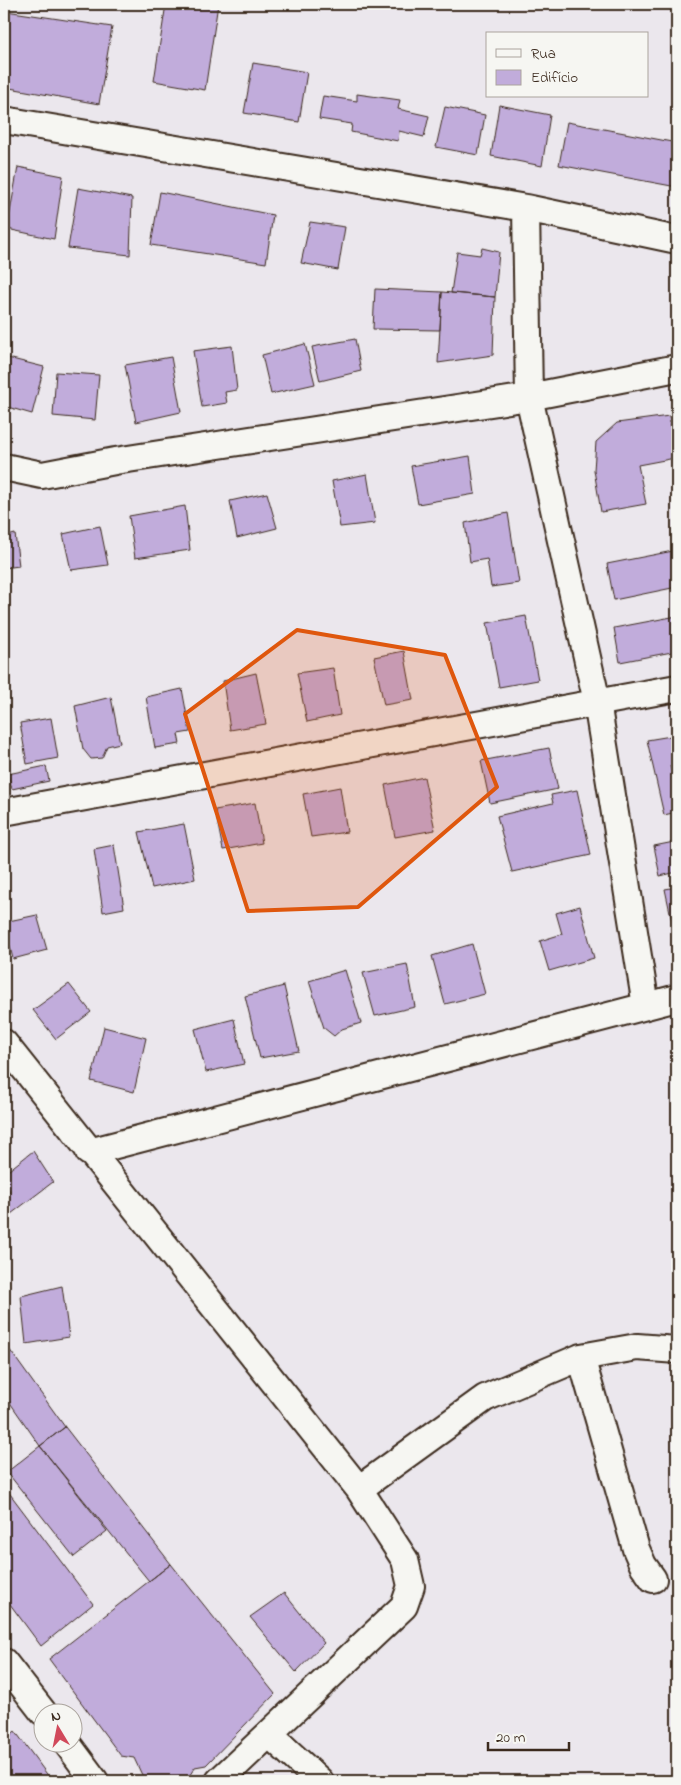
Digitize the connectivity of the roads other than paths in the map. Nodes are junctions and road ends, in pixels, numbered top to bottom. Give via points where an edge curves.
1 (4, 120) edge
2 (526, 208) junction
3 (677, 240) edge
4 (677, 368) edge
5 (529, 397) junction
6 (4, 467) edge
7 (42, 475) junction
8 (4, 482) edge
9 (677, 688) edge
10 (597, 702) junction
11 (4, 812) edge
12 (677, 998) edge
13 (646, 1006) junction
14 (4, 1044) edge
15 (89, 1152) junction
16 (677, 1350) edge
17 (581, 1357) junction
18 (358, 1489) junction
19 (653, 1579) dead end
20 (4, 1662) edge
21 (35, 1702) edge
22 (270, 1735) junction
23 (73, 1752) edge
24 (95, 1781) edge
25 (219, 1781) edge
26 (320, 1781) edge

1 - 2 street
2 - 3 street
2 - 5 street
4 - 5 street
5 - 7 street
5 - 10 street
6 - 7 street
7 - 8 street
9 - 10 street
10 - 11 street
10 - 13 street
12 - 13 street
13 - 15 street
14 - 15 street
15 - 18 street
16 - 17 street via 637,1347
17 - 18 street via 485,1398
17 - 19 street via 636,1548
18 - 22 street via 405,1560 411,1586 404,1606
20 - 21 street
22 - 25 street
22 - 26 street
23 - 24 street

